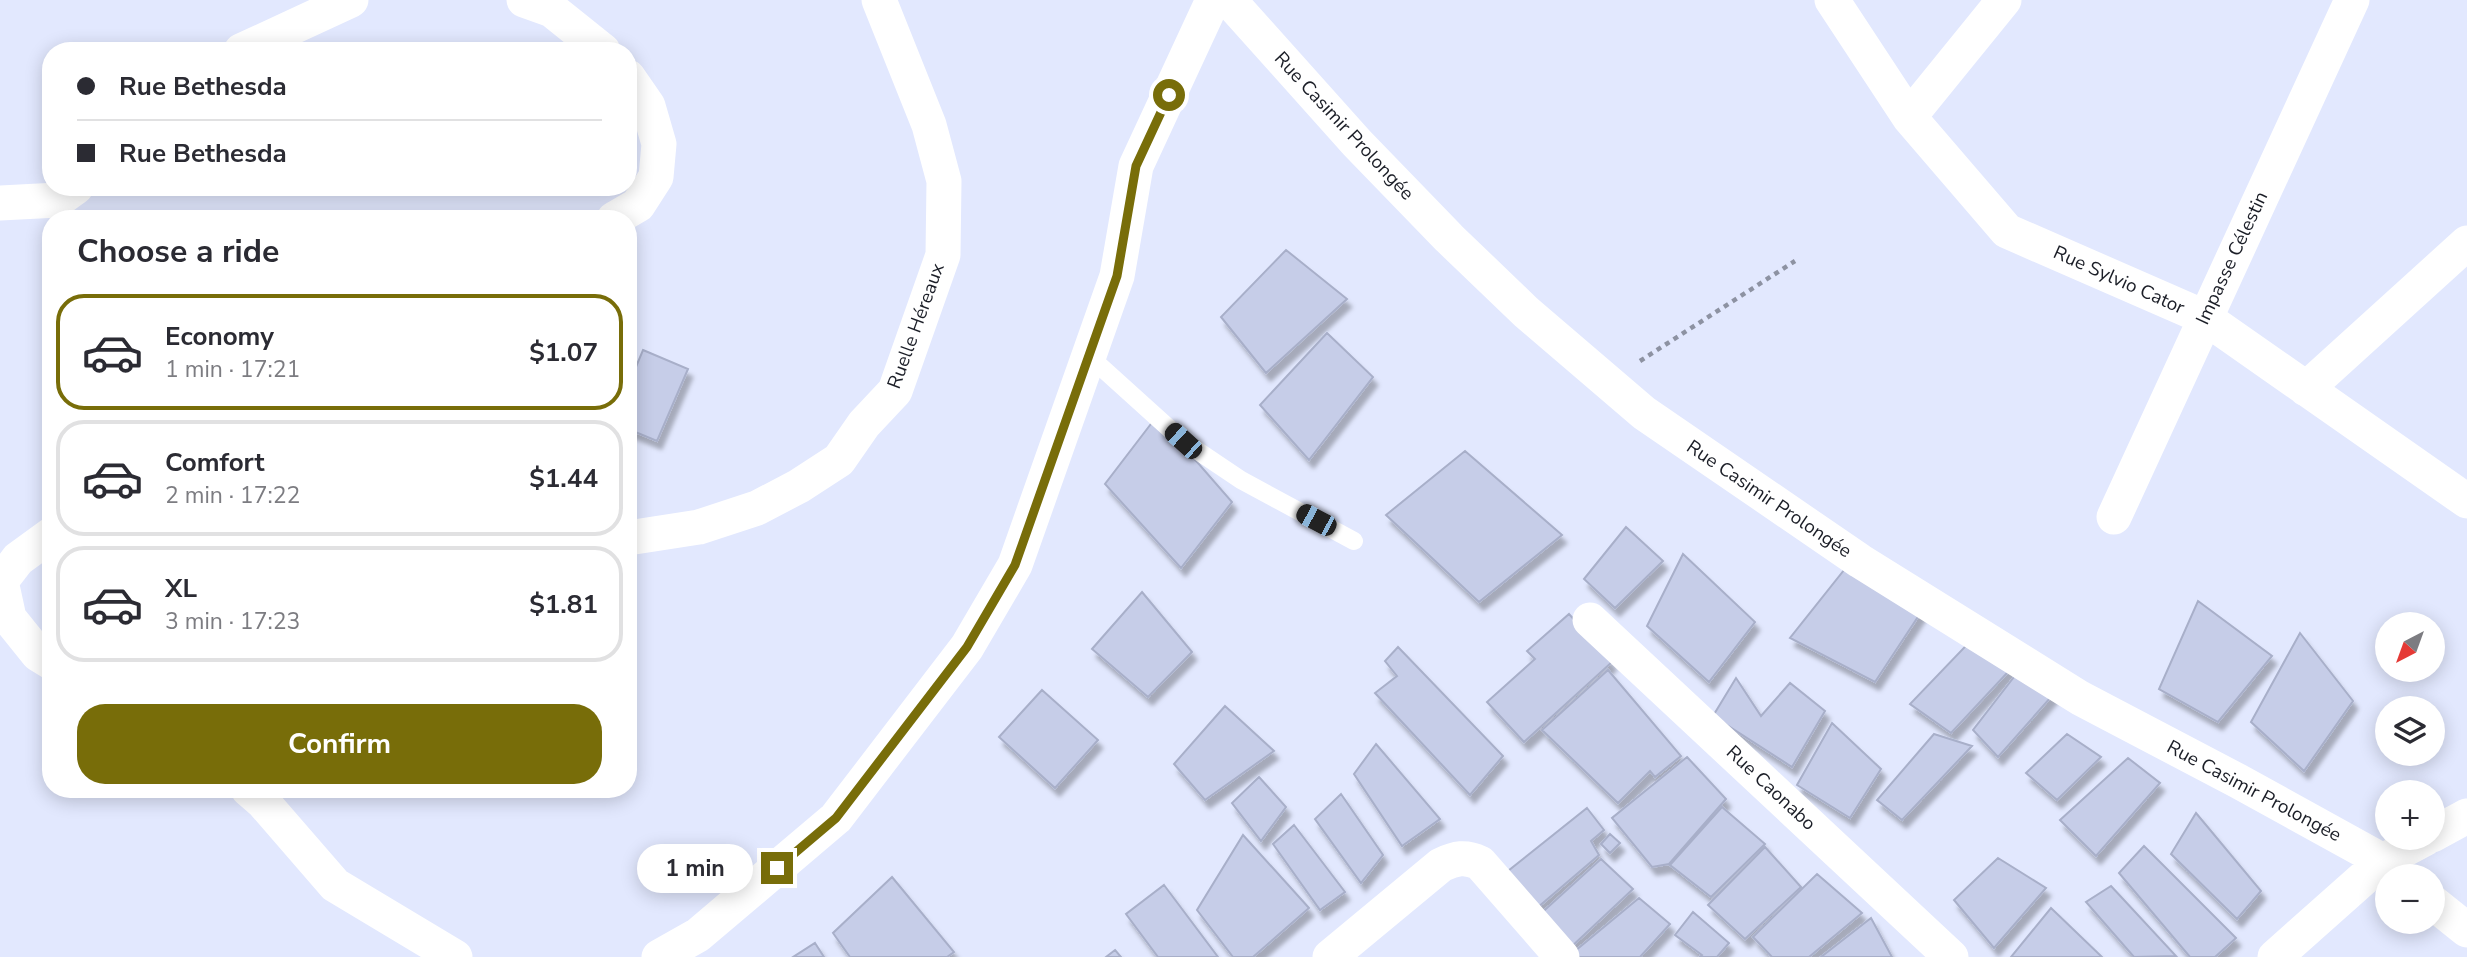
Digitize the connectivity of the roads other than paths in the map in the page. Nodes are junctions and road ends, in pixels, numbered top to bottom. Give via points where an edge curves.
1 (351, 0) edge
2 (524, 0) edge
3 (879, 0) edge
4 (1213, 0) edge
5 (1229, 0) edge
6 (1832, 0) edge
7 (2004, 0) edge
8 (2352, 0) edge
9 (261, 42) edge
10 (592, 42) edge
11 (637, 90) edge
12 (1909, 117) junction
13 (64, 196) edge
14 (0, 203) edge
15 (629, 210) edge
16 (2467, 243) edge
17 (2204, 317) junction
18 (1090, 357) junction
19 (2306, 389) junction
20 (2467, 501) edge
21 (2114, 517) dead end
22 (637, 537) edge
23 (1354, 541) dead end
24 (42, 542) edge
25 (1590, 620) dead end
26 (42, 656) edge
27 (258, 798) edge
28 (2467, 816) edge
29 (2445, 828) edge
30 (2413, 850) edge
31 (2383, 864) edge
32 (2397, 864) edge
33 (2375, 882) edge
34 (2445, 912) edge
35 (2467, 930) edge
36 (455, 957) edge
37 (659, 957) edge
38 (1330, 957) edge
39 (1562, 957) edge
40 (1951, 957) edge
41 (2275, 957) edge

1 - 9 street
2 - 10 street via 552,10
3 - 22 street, Ruelle Héreaux via 929,125 944,181 943,255 895,391 839,460 789,491 757,509 699,527
4 - 18 street via 1136,166 1117,276
5 - 31 street, Rue Casimir Prolongée via 1449,239 1644,413 1860,561 2080,698
6 - 12 street, Rue Sylvio Cator
7 - 12 street
8 - 17 street, Impasse Célestin
11 - 15 street via 648,106 659,144 656,177 638,205
12 - 17 street, Rue Sylvio Cator via 2007,232
13 - 14 street via 58,201
16 - 19 street
17 - 19 street, Rue Sylvio Cator
17 - 21 street, Impasse Célestin
18 - 23 lane via 1183,441 1241,480
18 - 37 street via 1015,565 967,647 836,818 698,935
19 - 20 street, Rue Sylvio Cator
24 - 26 street via 18,559 1,581 9,618
25 - 40 street, Rue Caonabo
27 - 36 street via 335,885
28 - 29 street
30 - 32 street
33 - 41 street
34 - 35 street
38 - 39 street via 1441,865 1468,858 1480,863

